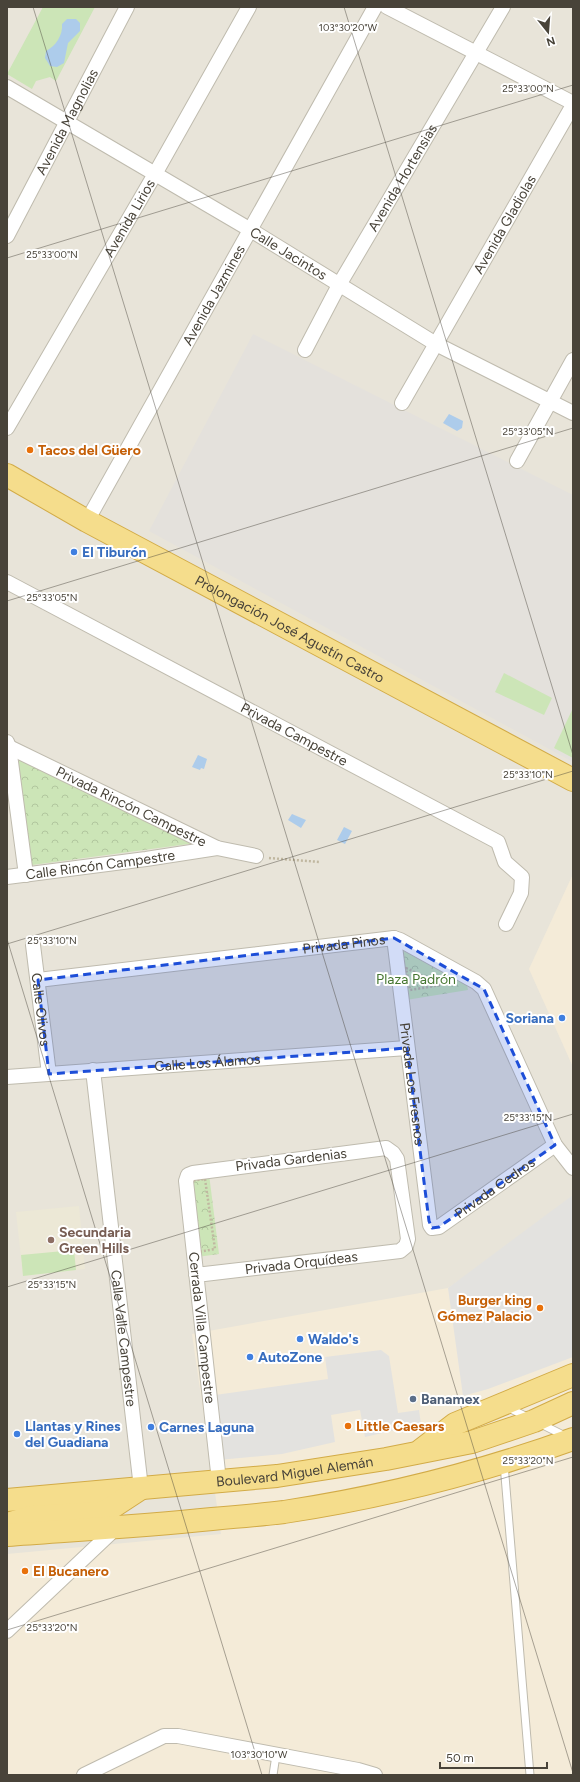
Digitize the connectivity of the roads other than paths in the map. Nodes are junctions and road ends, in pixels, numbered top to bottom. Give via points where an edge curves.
1 (127, 7) edge
2 (249, 7) edge
3 (375, 7) edge
4 (387, 7) edge
5 (503, 7) edge
6 (476, 53) junction
7 (7, 87) edge
8 (573, 104) edge
9 (67, 122) junction
10 (155, 174) junction
11 (249, 229) junction
12 (7, 236) edge
13 (339, 284) junction
14 (436, 344) junction
15 (305, 350) dead end
16 (573, 360) edge
17 (550, 401) junction
18 (402, 403) dead end
19 (573, 413) edge
20 (7, 428) edge
21 (517, 461) dead end
22 (7, 475) edge
23 (86, 521) junction
24 (7, 582) edge
25 (8, 744) edge
26 (573, 780) edge
27 (217, 848) junction
28 (256, 856) road end
29 (26, 875) junction
30 (7, 877) edge
31 (506, 924) dead end
32 (394, 938) junction
33 (34, 944) dead end
34 (38, 980) junction
35 (407, 1048) junction
36 (93, 1070) junction
37 (49, 1074) junction
38 (7, 1077) edge
39 (555, 1145) junction
40 (573, 1168) edge
41 (188, 1176) joint
42 (432, 1228) joint
43 (406, 1246) joint
44 (196, 1275) junction
45 (573, 1376) edge
46 (573, 1403) edge
47 (503, 1405) junction
48 (534, 1421) junction
49 (573, 1439) edge
50 (418, 1453) junction
51 (504, 1463) junction
52 (219, 1481) junction
53 (141, 1488) junction
54 (7, 1500) edge
55 (7, 1524) edge
56 (117, 1527) junction
57 (7, 1535) edge
58 (7, 1631) edge
59 (276, 1755) junction
60 (84, 1775) edge
61 (273, 1775) edge
62 (375, 1775) edge
63 (530, 1775) edge

1 - 9 street, Avenida Magnolias
2 - 10 street, Avenida Lirios
3 - 11 street, Avenida Jazmines
4 - 6 street
5 - 6 street, Avenida Hortensias
6 - 8 street
6 - 13 street, Avenida Hortensias
7 - 9 street, Calle Jacintos
8 - 14 street, Avenida Gladiolas
9 - 10 street, Calle Jacintos
9 - 12 street, Avenida Magnolias
10 - 11 street, Calle Jacintos
10 - 20 street, Avenida Lirios
11 - 13 street, Calle Jacintos
11 - 23 street, Avenida Jazmines
13 - 14 street, Calle Jacintos
13 - 15 street, Avenida Hortensias
14 - 17 street, Calle Jacintos
14 - 18 street, Avenida Gladiolas
16 - 17 street
17 - 19 street, Calle Jacintos
17 - 21 street
22 - 23 highway, Prolongación José Agustín Castro
23 - 26 highway, Prolongación José Agustín Castro
24 - 31 street, Privada Campestre via 498,842 505,862 522,877 521,893
25 - 27 street, Privada Rincón Campestre
25 - 29 street, Privada Rincón Campestre
27 - 28 street, Privada Rincón Campestre
27 - 29 street, Calle Rincón Campestre
29 - 30 street, Calle Rincón Campestre
32 - 34 street, Privada Pinos
32 - 35 street, Privada Los Fresnos
32 - 39 street, Privada Pinos via 476,982 484,989
33 - 34 street, Calle Olivos
34 - 37 street, Calle Olivos
35 - 36 street, Calle Los Álamos
35 - 42 street, Privada Los Fresnos via 429,1221
36 - 37 street, Calle Los Álamos
36 - 53 street, Calle Valle Campestre
37 - 38 street, Calle Los Álamos
39 - 40 street, Privada Pinos
39 - 42 street, Privada Cedros via 440,1226
41 - 43 street, Privada Gardenias via 193,1173 386,1148 397,1159 408,1239
41 - 44 street, Cerrada Villa Campestre via 186,1181
43 - 44 street, Privada Orquídeas via 400,1251
44 - 52 street, Cerrada Villa Campestre
45 - 47 highway
46 - 48 highway, Boulevard Miguel Alemán
47 - 48 lane
47 - 50 highway via 455,1424
48 - 49 lane
48 - 50 highway, Boulevard Miguel Alemán via 472,1442
49 - 51 highway
50 - 52 highway, Boulevard Miguel Alemán via 277,1476
51 - 56 highway via 434,1482 282,1512
51 - 63 lane
52 - 53 highway, Boulevard Miguel Alemán
53 - 54 highway, Boulevard Miguel Alemán
53 - 55 highway via 100,1513 31,1517
56 - 57 highway
56 - 58 street
59 - 60 street via 178,1736 164,1736
59 - 61 lane
59 - 62 street

